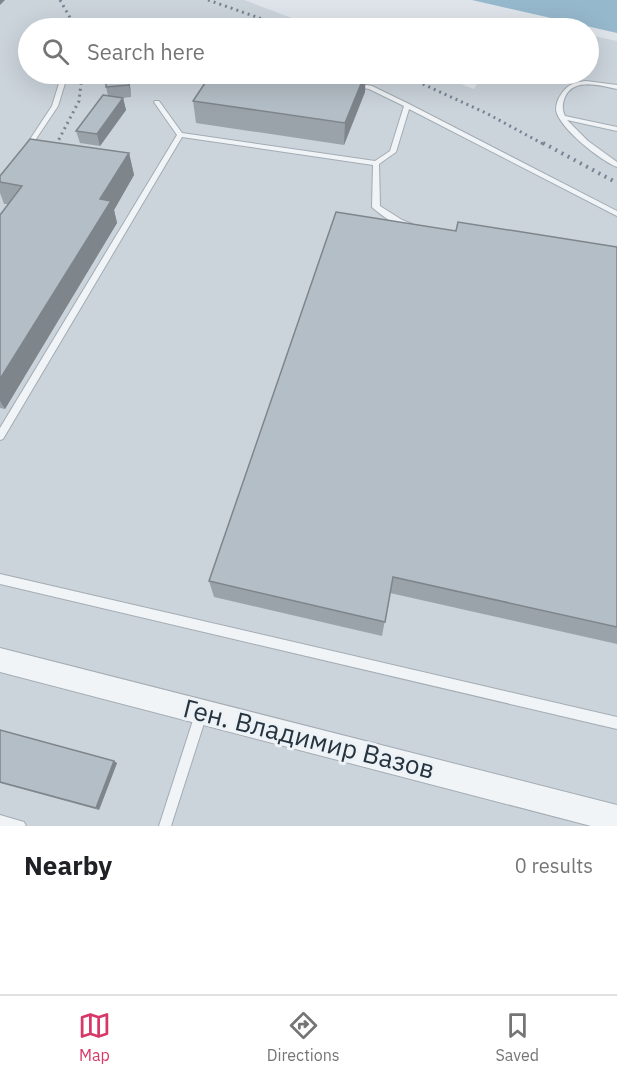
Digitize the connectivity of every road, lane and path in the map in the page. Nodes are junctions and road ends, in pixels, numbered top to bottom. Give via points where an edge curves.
1 (62, 84) edge
2 (349, 84) edge
3 (575, 84) edge
4 (587, 84) edge
5 (617, 87) edge
6 (157, 102) dead end
7 (408, 105) junction
8 (561, 117) junction
9 (617, 129) edge
10 (180, 135) junction
11 (20, 162) edge
12 (376, 163) junction
13 (617, 165) edge
14 (617, 214) edge
15 (418, 229) edge
16 (0, 436) edge
17 (0, 579) edge
18 (0, 660) edge
19 (202, 711) junction
20 (617, 723) edge
21 (617, 819) edge
22 (0, 821) edge
23 (20, 826) edge
24 (165, 826) edge

1 - 11 lane via 55,106
2 - 7 lane via 370,87
3 - 8 lane via 561,98
4 - 5 lane
6 - 10 lane
7 - 12 lane via 393,152
7 - 14 lane
8 - 9 lane
8 - 13 lane
10 - 12 lane
10 - 16 lane
12 - 15 lane via 376,207
17 - 20 lane
18 - 19 street, Ген. Владимир Вазов
19 - 21 street, Ген. Владимир Вазов
19 - 24 lane
22 - 23 lane

